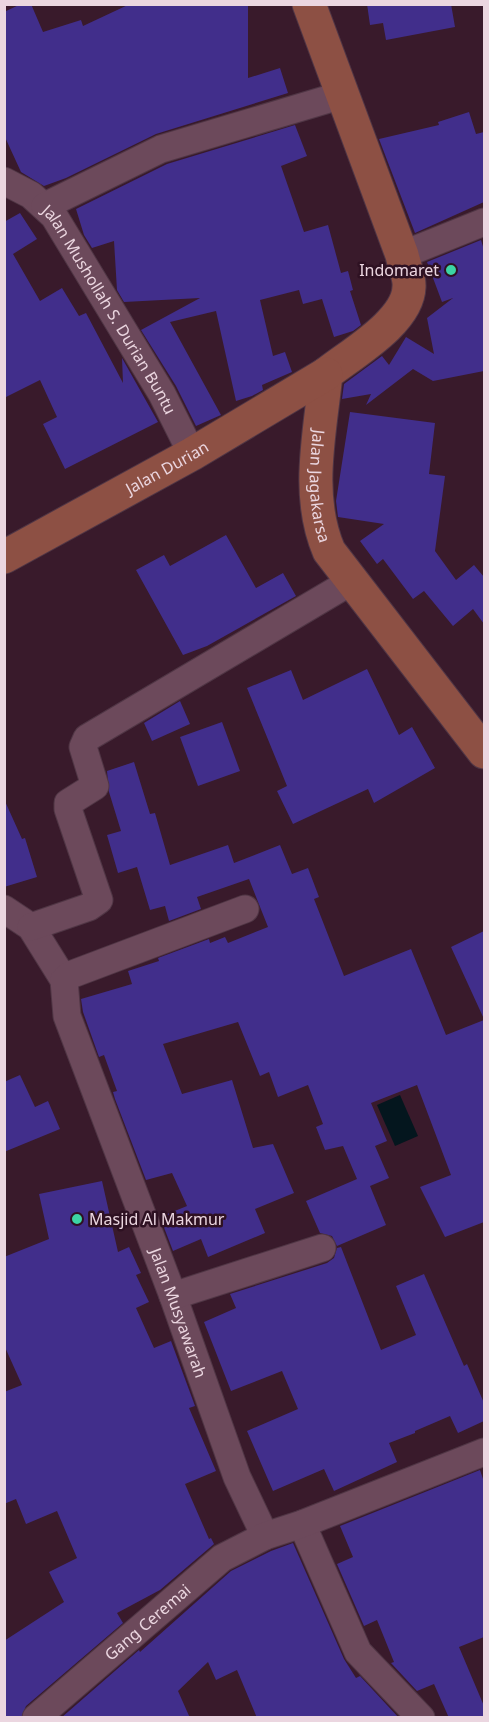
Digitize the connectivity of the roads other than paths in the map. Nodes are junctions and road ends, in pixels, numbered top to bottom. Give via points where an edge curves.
1 (309, 4) edge
2 (342, 95) junction
3 (4, 181) edge
4 (45, 206) junction
5 (484, 222) edge
6 (402, 255) junction
7 (326, 374) junction
8 (192, 454) junction
9 (4, 557) edge
10 (351, 580) junction
11 (484, 752) edge
12 (4, 909) edge
13 (245, 909) dead end
14 (31, 927) junction
15 (64, 980) junction
16 (322, 1248) dead end
17 (173, 1296) junction
18 (484, 1452) edge
19 (302, 1524) junction
20 (265, 1536) junction
21 (36, 1718) edge
22 (421, 1718) edge

1 - 2 main road
2 - 4 street via 161,149
2 - 6 main road
3 - 4 street, Jalan Mushollah S. Durian Buntu
4 - 8 street, Jalan Mushollah S. Durian Buntu via 162,394
5 - 6 street
6 - 7 main road via 409,288 402,309 387,327
7 - 8 main road, Jalan Durian
7 - 10 main road, Jalan Jagakarsa via 315,488 318,518 330,551
8 - 9 main road, Jalan Durian
10 - 11 main road, Jalan Jagakarsa
10 - 14 street via 87,738 83,747 95,786 72,798 68,809 99,900
12 - 14 street
13 - 15 street
14 - 15 street
15 - 17 street, Jalan Musyawarah via 68,1016
16 - 17 street
17 - 20 street, Jalan Musyawarah via 237,1477
18 - 19 street
19 - 20 street
19 - 22 street via 358,1652
20 - 21 street, Gang Ceremai via 222,1558

